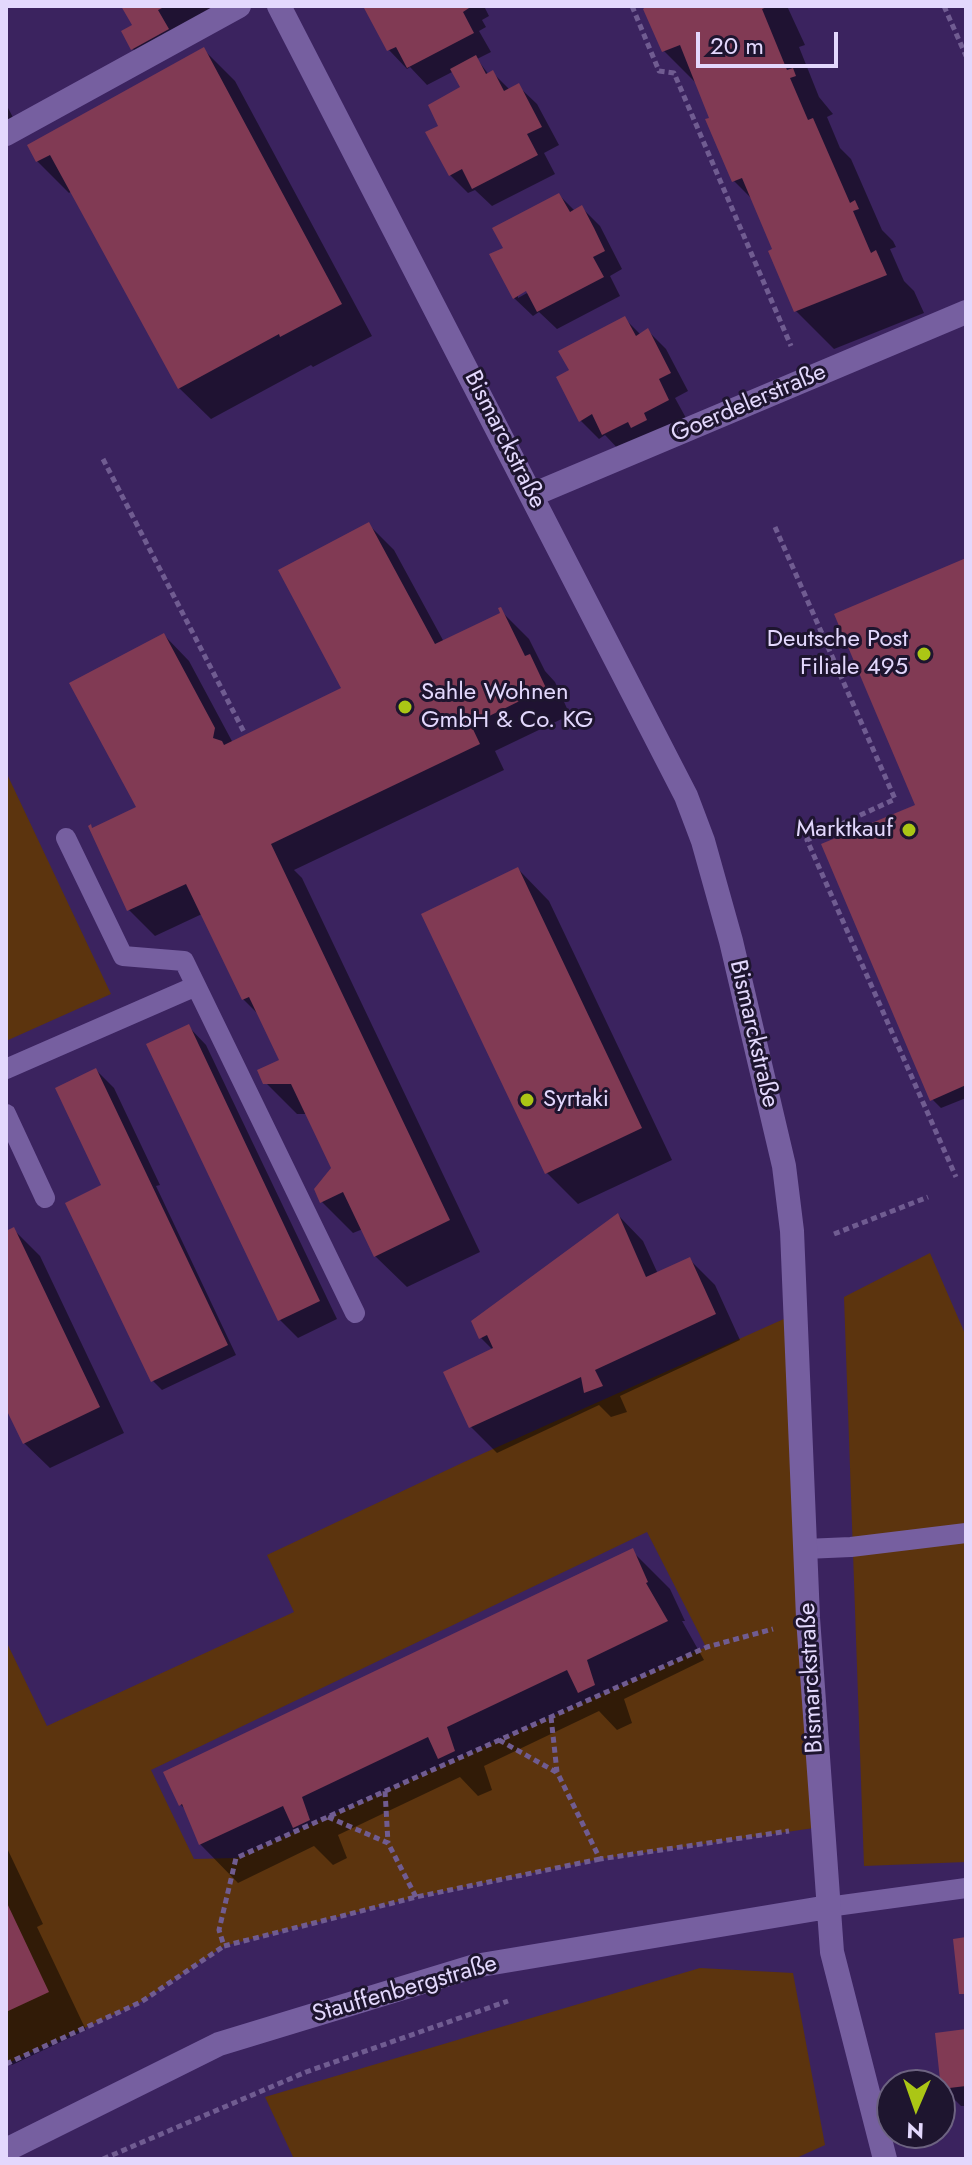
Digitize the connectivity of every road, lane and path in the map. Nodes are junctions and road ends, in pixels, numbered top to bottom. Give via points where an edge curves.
1 (239, 6) edge
2 (279, 6) edge
3 (632, 6) edge
4 (944, 6) edge
5 (966, 56) edge
6 (6, 134) edge
7 (966, 312) edge
8 (806, 380) junction
9 (103, 459) dead end
10 (532, 495) junction
11 (775, 527) dead end
12 (245, 734) dead end
13 (66, 838) dead end
14 (196, 986) junction
15 (6, 1069) edge
16 (6, 1114) edge
17 (956, 1177) dead end
18 (928, 1197) dead end
19 (45, 1198) dead end
20 (834, 1234) dead end
21 (355, 1313) dead end
22 (966, 1533) edge
23 (805, 1549) junction
24 (808, 1618) junction
25 (551, 1717) junction
26 (499, 1740) junction
27 (557, 1772) junction
28 (385, 1791) junction
29 (328, 1817) junction
30 (821, 1827) junction
31 (388, 1843) junction
32 (600, 1859) junction
33 (966, 1888) edge
34 (416, 1897) junction
35 (828, 1907) junction
36 (224, 1946) junction
37 (518, 1998) dead end
38 (6, 2064) edge
39 (6, 2150) edge
40 (103, 2159) edge
41 (885, 2159) edge

1 - 6 street
2 - 10 street, Bismarckstraße
3 - 8 path via 659,71 674,73
4 - 5 path
7 - 8 street, Goerdelerstraße
8 - 10 street, Goerdelerstraße
9 - 12 path
10 - 23 street, Bismarckstraße via 686,796 731,941 784,1166 792,1231
11 - 17 path via 895,799 807,840
13 - 14 lane via 123,956 184,961
14 - 15 lane
14 - 21 lane
16 - 19 lane
18 - 20 path
22 - 23 lane
23 - 24 street, Bismarckstraße
24 - 25 path via 707,1647
24 - 30 street, Bismarckstraße
25 - 26 path
25 - 27 path
26 - 27 path
26 - 28 path
27 - 32 path
28 - 29 path
28 - 31 path
29 - 31 path
29 - 36 path via 236,1858 219,1930
30 - 32 path
30 - 35 street, Bismarckstraße
31 - 34 path
32 - 34 path
33 - 35 lane
34 - 36 path
35 - 39 street, Stauffenbergstraße via 475,1966 219,2044
35 - 41 street, Bismarckstraße via 832,1952
36 - 38 path via 141,2002
37 - 40 path via 306,2072

